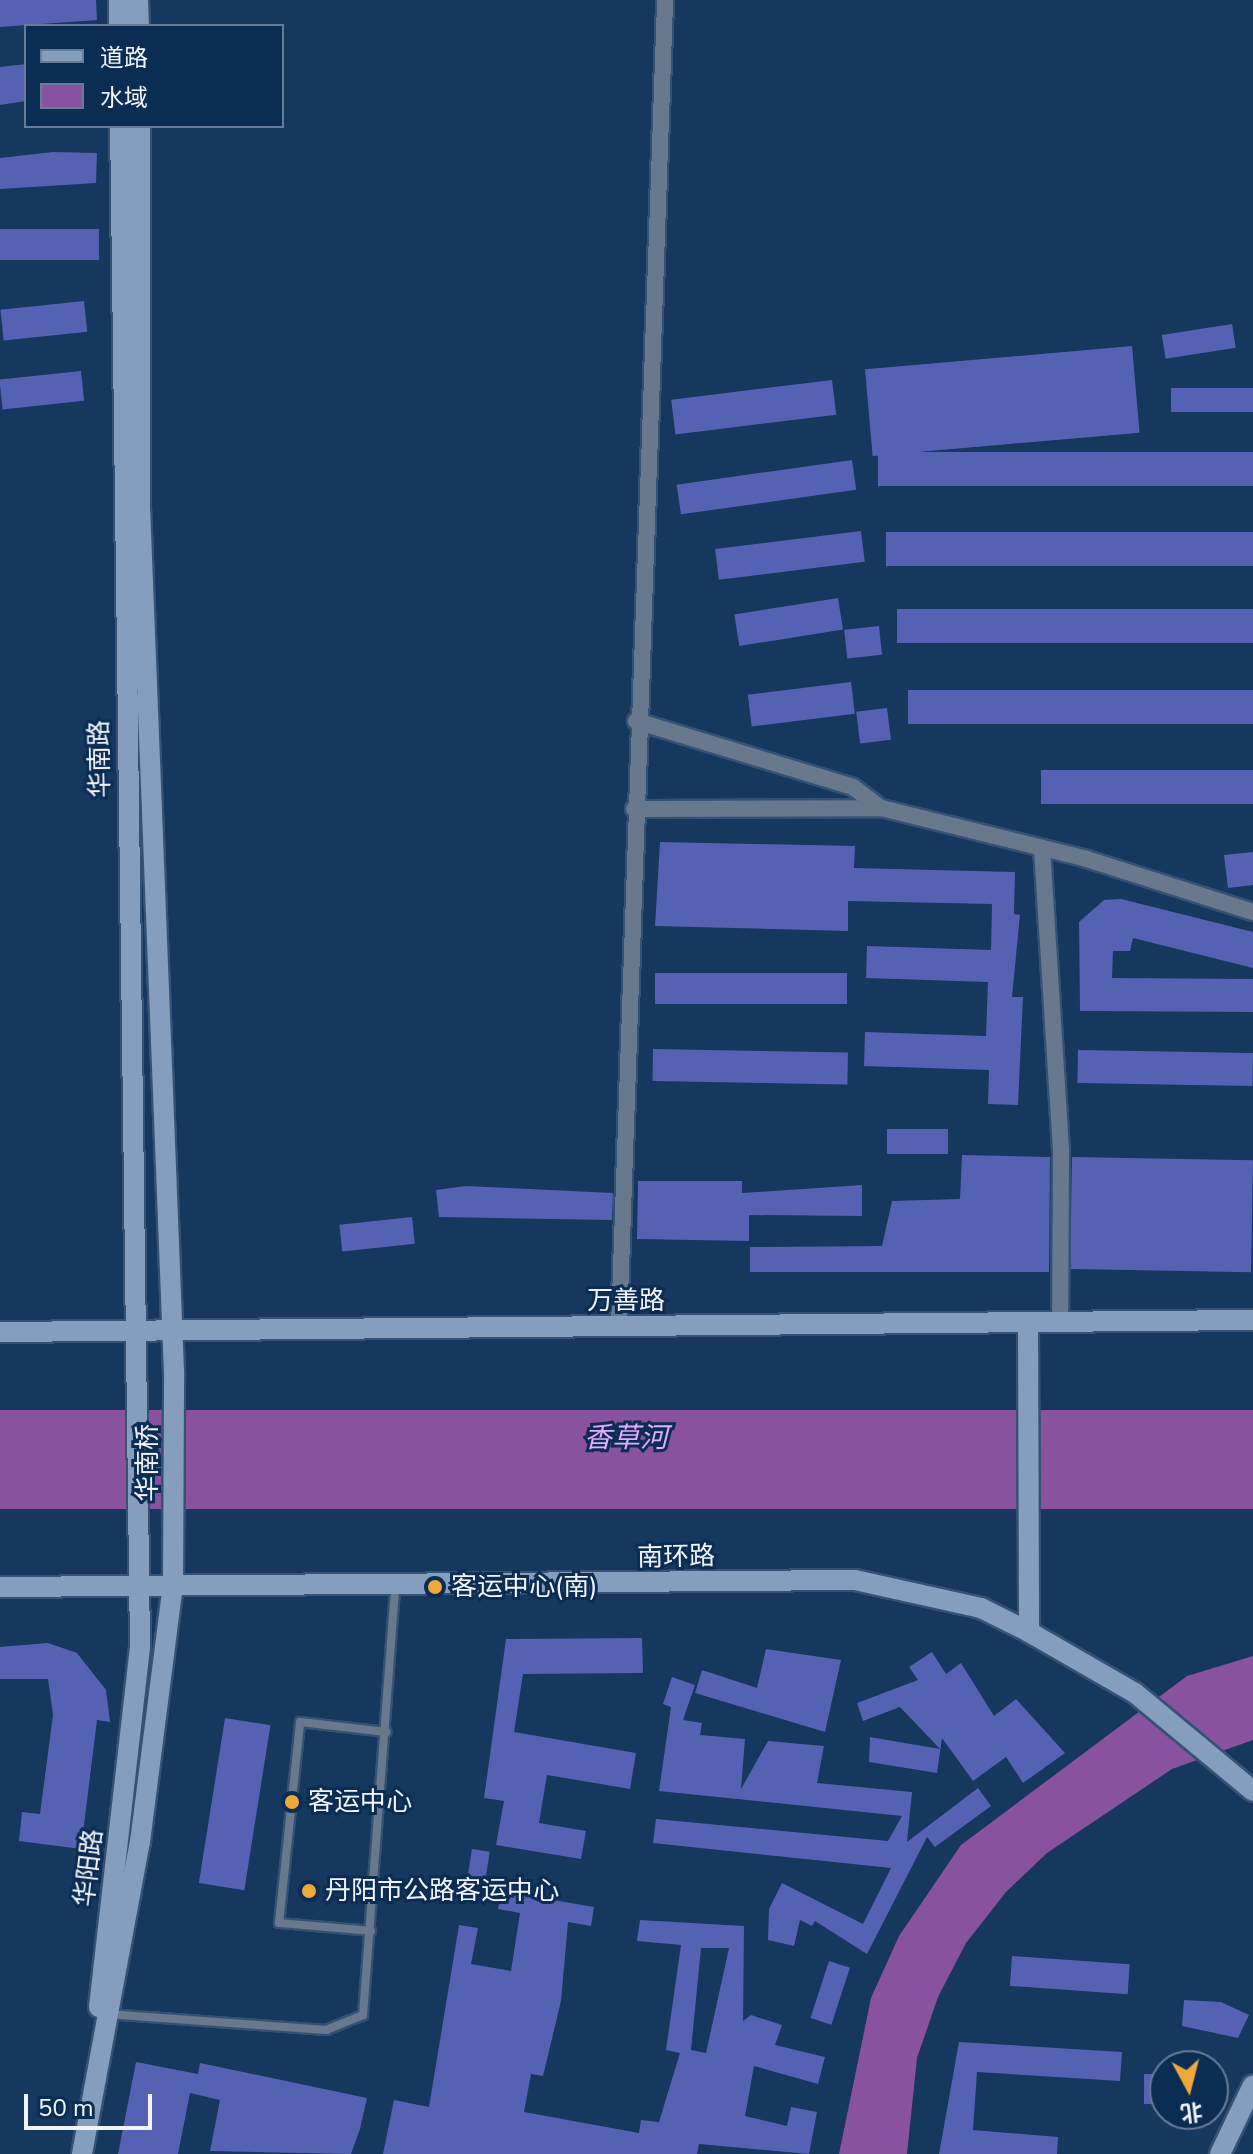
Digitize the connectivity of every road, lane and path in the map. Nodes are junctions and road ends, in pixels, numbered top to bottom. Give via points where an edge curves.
1 (119, 0) edge
2 (138, 0) edge
3 (665, 0) edge
4 (119, 24) edge
5 (139, 24) edge
6 (120, 128) edge
7 (140, 128) edge
8 (636, 721) junction
9 (881, 808) junction
10 (634, 809) junction
11 (1042, 848) junction
12 (1253, 912) edge
13 (1253, 1320) edge
14 (1060, 1323) junction
15 (1028, 1324) junction
16 (619, 1327) junction
17 (141, 1331) junction
18 (171, 1331) junction
19 (0, 1332) edge
20 (174, 1388) joint
21 (133, 1391) joint
22 (173, 1585) junction
23 (395, 1585) junction
24 (135, 1586) junction
25 (0, 1587) edge
26 (1029, 1632) junction
27 (386, 1732) junction
28 (1253, 1791) edge
29 (371, 1931) junction
30 (105, 2014) junction
31 (1253, 2085) edge
32 (70, 2154) edge
33 (82, 2154) edge
34 (1220, 2154) edge

1 - 4 main road
2 - 5 main road
3 - 8 street
6 - 17 main road, 华南路 via 122,623
7 - 18 main road, 华南路 via 140,508
8 - 9 street via 853,787
8 - 10 street
9 - 10 street
9 - 11 street
10 - 16 street
11 - 12 street
11 - 14 street via 1061,1150
13 - 14 main road, 万善路
14 - 15 main road, 万善路
15 - 16 main road, 万善路
15 - 26 main road
16 - 18 main road, 万善路
17 - 18 main road, 万善路
17 - 19 main road, 万善路
17 - 21 main road, 华南路
18 - 20 main road, 华南路
20 - 22 main road, 华南桥
21 - 24 main road, 华南桥
22 - 23 main road, 南环路
22 - 24 main road, 南环路
22 - 30 main road
23 - 26 main road, 南环路 via 855,1580 981,1608
23 - 27 lane
24 - 25 main road, 南环路
24 - 30 main road, 华阳路 via 140,1648
26 - 28 main road, 南环路 via 1135,1693
27 - 29 lane
27 - 29 lane via 300,1722 279,1923
29 - 30 lane via 363,2015 326,2030
30 - 32 main road, 华阳路
30 - 33 main road
31 - 34 main road

